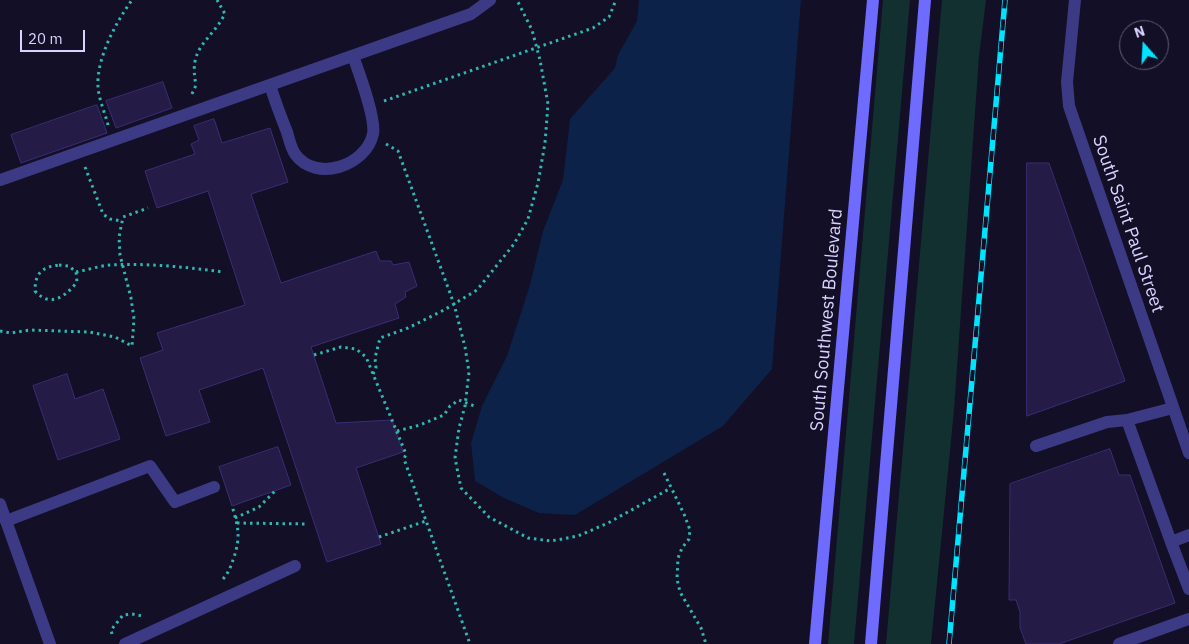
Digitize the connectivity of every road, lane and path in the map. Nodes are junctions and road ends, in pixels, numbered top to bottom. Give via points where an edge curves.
1 (132, 0) edge
2 (217, 0) edge
3 (490, 0) edge
4 (517, 0) edge
5 (616, 0) edge
6 (873, 0) edge
7 (925, 0) edge
8 (1075, 0) edge
9 (537, 48) junction
10 (353, 56) junction
11 (270, 85) junction
12 (381, 93) dead end
13 (188, 100) dead end
14 (384, 101) junction
15 (384, 108) dead end
16 (388, 135) dead end
17 (113, 140) junction
18 (81, 166) dead end
19 (0, 180) edge
20 (148, 208) dead end
21 (122, 222) junction
22 (122, 265) junction
23 (76, 272) junction
24 (223, 272) dead end
25 (454, 304) junction
26 (0, 331) edge
27 (314, 355) dead end
28 (374, 374) junction
29 (465, 403) junction
30 (477, 407) dead end
31 (1173, 408) junction
32 (1127, 420) junction
33 (397, 431) junction
34 (1036, 446) dead end
35 (1189, 453) edge
36 (664, 473) dead end
37 (214, 488) dead end
38 (671, 488) junction
39 (276, 490) dead end
40 (0, 504) edge
41 (232, 506) dead end
42 (236, 518) junction
43 (6, 521) junction
44 (426, 521) junction
45 (237, 523) junction
46 (308, 524) dead end
47 (1189, 535) edge
48 (379, 537) dead end
49 (1172, 542) junction
50 (295, 566) dead end
51 (222, 581) dead end
52 (1189, 589) edge
53 (146, 615) dead end
54 (1189, 619) edge
55 (119, 642) edge
56 (50, 644) edge
57 (470, 644) edge
58 (706, 644) edge
59 (815, 644) edge
60 (871, 644) edge
61 (1119, 644) edge

1 - 17 path via 107,44 100,66 98,86
2 - 13 path via 225,14 196,55 193,70 196,85
3 - 10 street via 471,14
4 - 9 path
5 - 9 path via 609,17 593,28
6 - 59 main road, South Southwest Boulevard
7 - 60 main road
8 - 31 street, South Saint Paul Street via 1067,82 1069,106
9 - 14 path
9 - 25 path via 548,104 545,143 528,219 514,244 477,290
10 - 11 street
10 - 11 street via 374,132 368,149 353,163 331,169 303,162 294,152
11 - 17 street
12 - 14 path
14 - 15 path
16 - 25 path via 386,145 398,151
17 - 19 street
18 - 21 path via 87,167 103,214
20 - 21 path via 123,217
21 - 22 path via 119,238
22 - 23 path
22 - 24 path
22 - 26 path via 134,319 132,346 115,337 89,332
23 - 23 path via 69,266 47,267 35,280 35,291 41,298 50,300 62,296 77,282
25 - 28 path via 408,328 380,338
25 - 29 path via 469,372
27 - 28 path via 341,347 356,349 366,357
28 - 33 path
29 - 30 path
29 - 33 path via 459,400 444,416
29 - 38 path via 455,458 461,488 488,517 528,538 551,541 578,536 608,524
31 - 32 street
31 - 35 street, South Saint Paul Street
32 - 34 street via 1107,422
32 - 49 street
33 - 44 path
36 - 38 path
37 - 43 street via 175,502 150,466
38 - 58 path via 690,530 689,539 678,558 677,579 680,592 701,628
39 - 42 path via 259,507
40 - 43 street
41 - 42 path
42 - 45 path
43 - 56 street
44 - 48 path
44 - 57 path
45 - 46 path
45 - 51 path via 238,543 229,573
47 - 49 street
49 - 52 street
50 - 55 street
53 - 55 path via 123,615 111,630
54 - 61 street

